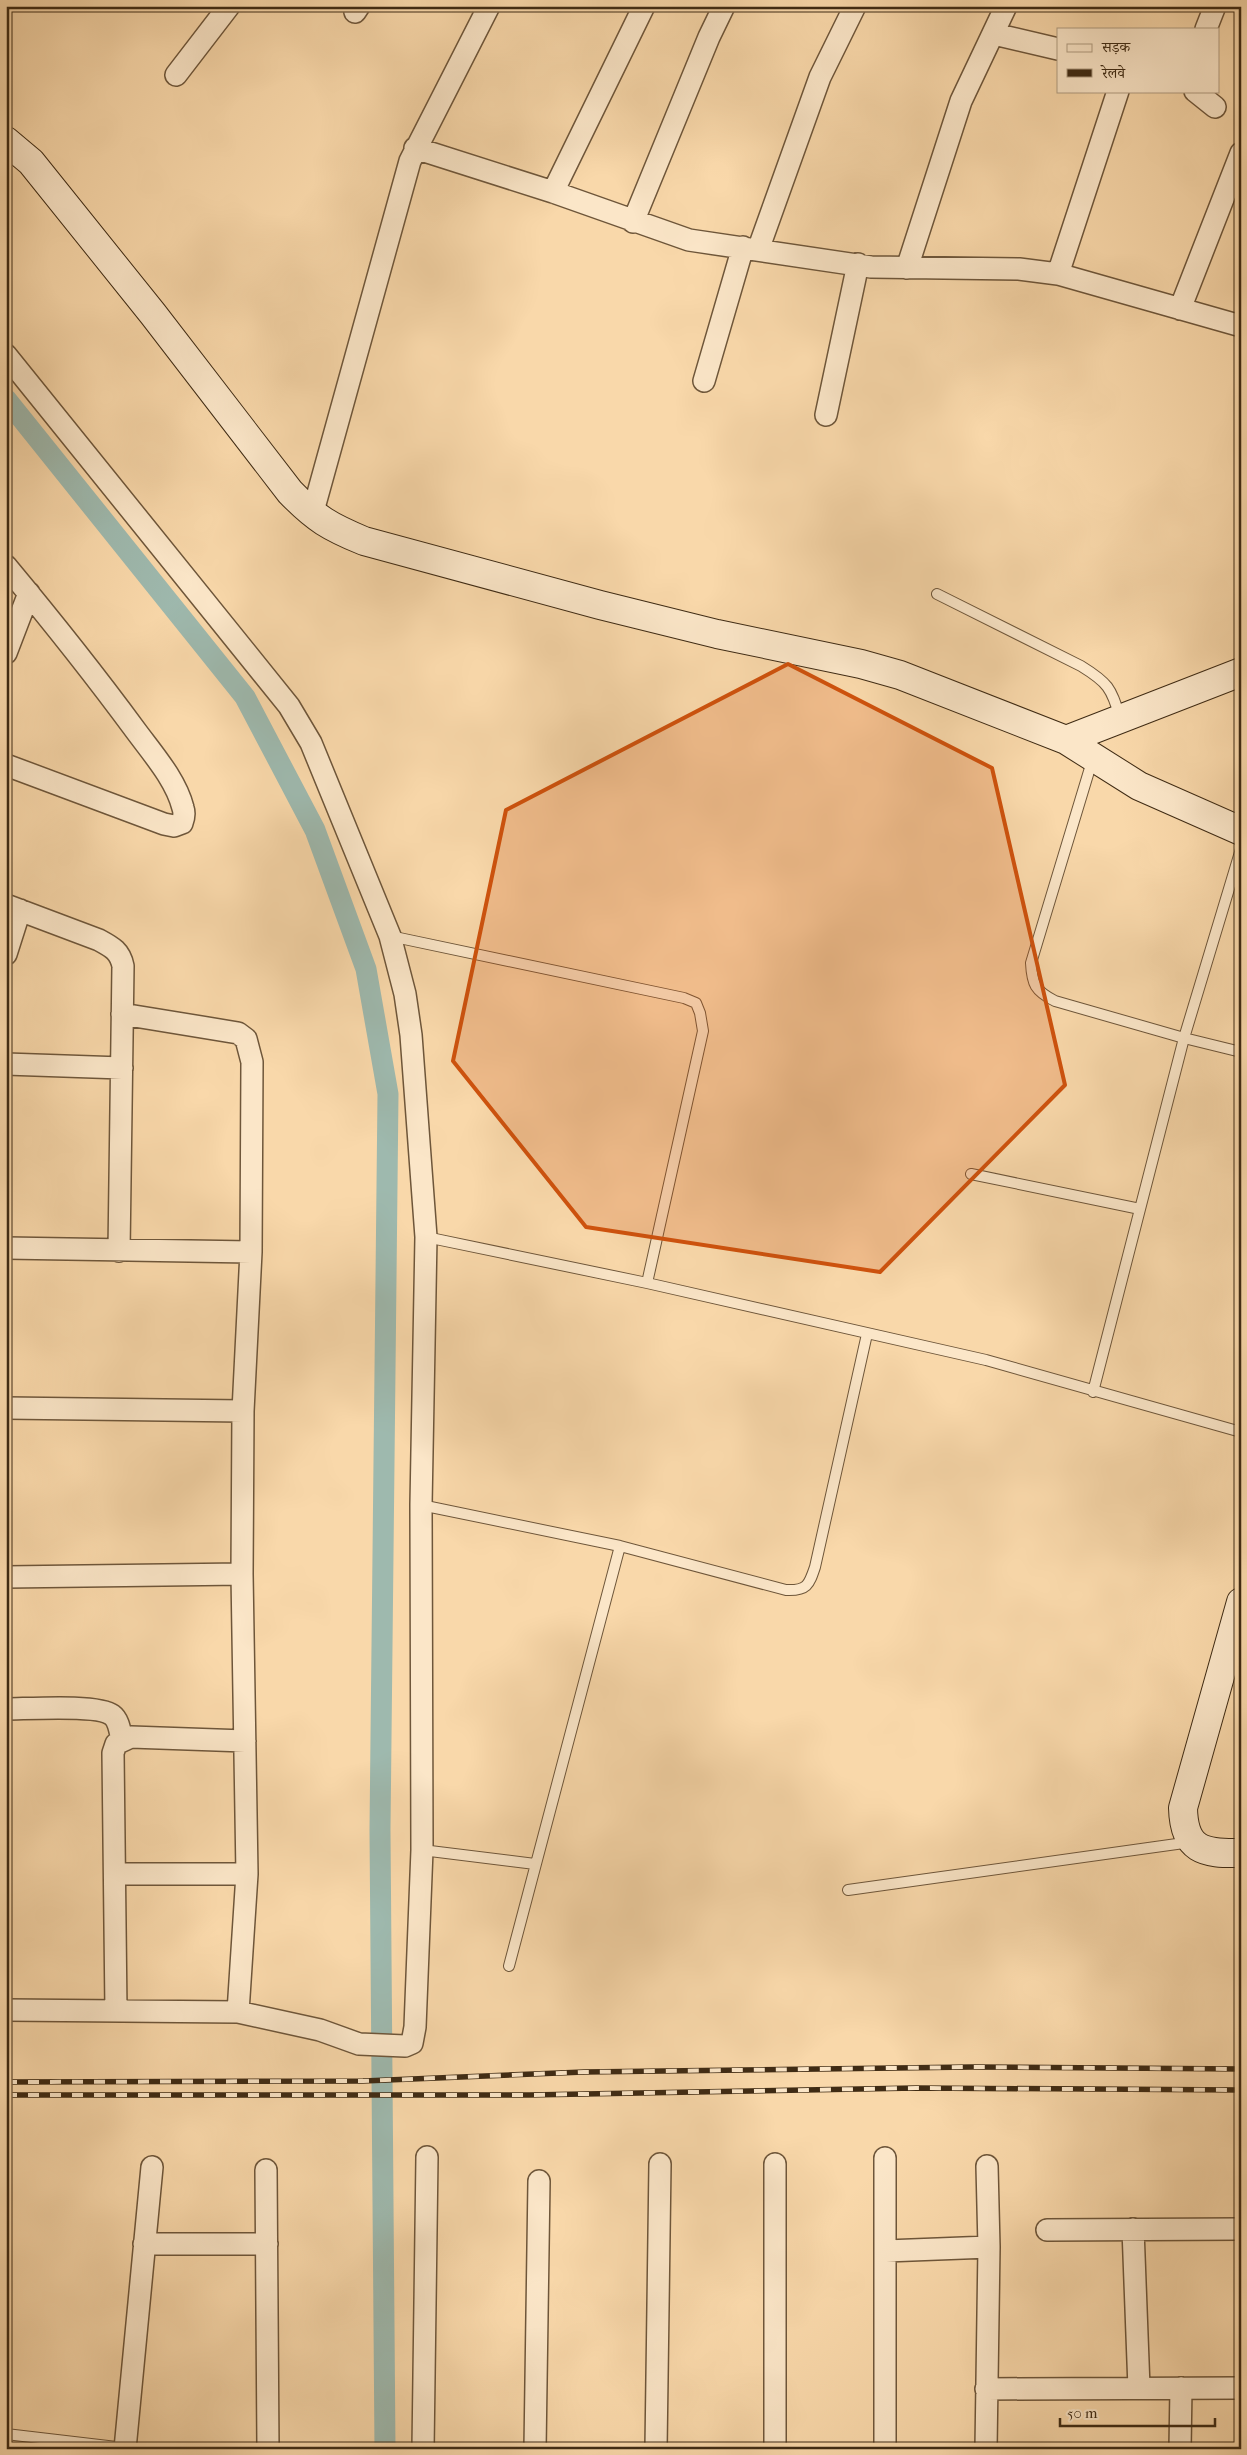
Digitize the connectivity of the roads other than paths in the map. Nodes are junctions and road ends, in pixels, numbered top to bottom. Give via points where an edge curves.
1 (228, 6) edge
2 (489, 6) edge
3 (644, 6) edge
4 (724, 6) edge
5 (855, 6) edge
6 (1006, 6) edge
7 (1215, 6) edge
8 (1206, 28) edge
9 (994, 34) junction
10 (1057, 49) edge
11 (176, 75) dead end
12 (1118, 92) edge
13 (1196, 92) edge
14 (1215, 107) dead end
15 (6, 141) edge
16 (415, 148) junction
17 (1241, 153) edge
18 (553, 192) junction
19 (633, 222) junction
20 (750, 249) junction
21 (858, 264) junction
22 (907, 268) junction
23 (1058, 274) junction
24 (1180, 309) junction
25 (1241, 326) edge
26 (6, 355) edge
27 (704, 381) dead end
28 (826, 415) dead end
29 (312, 515) junction
30 (6, 566) edge
31 (29, 593) junction
32 (937, 594) dead end
33 (7, 647) edge
34 (1241, 672) edge
35 (1120, 718) junction
36 (1066, 740) junction
37 (1093, 758) junction
38 (6, 765) edge
39 (1241, 831) edge
40 (1241, 850) edge
41 (13, 908) edge
42 (390, 936) junction
43 (6, 954) edge
44 (122, 1014) junction
45 (1184, 1038) junction
46 (1241, 1052) edge
47 (6, 1064) edge
48 (122, 1068) junction
49 (971, 1174) dead end
50 (1140, 1210) junction
51 (426, 1238) junction
52 (6, 1248) edge
53 (119, 1251) junction
54 (250, 1252) junction
55 (647, 1283) junction
56 (867, 1334) junction
57 (1093, 1392) junction
58 (6, 1408) edge
59 (243, 1411) junction
60 (1241, 1432) edge
61 (421, 1505) junction
62 (620, 1546) junction
63 (242, 1574) junction
64 (6, 1577) edge
65 (1241, 1602) edge
66 (6, 1709) edge
67 (122, 1740) junction
68 (245, 1741) junction
69 (1192, 1842) junction
70 (422, 1850) junction
71 (1241, 1853) edge
72 (535, 1864) junction
73 (115, 1874) junction
74 (247, 1874) junction
75 (848, 1890) dead end
76 (509, 1966) dead end
77 (6, 2010) edge
78 (116, 2011) junction
79 (238, 2012) junction
80 (427, 2157) dead end
81 (885, 2158) dead end
82 (660, 2164) dead end
83 (774, 2164) dead end
84 (987, 2166) dead end
85 (152, 2167) dead end
86 (266, 2170) dead end
87 (539, 2180) dead end
88 (1133, 2229) junction
89 (1241, 2229) edge
90 (1047, 2230) dead end
91 (144, 2244) junction
92 (267, 2244) junction
93 (989, 2247) junction
94 (886, 2251) junction
95 (1139, 2388) junction
96 (1181, 2388) junction
97 (1241, 2388) edge
98 (986, 2389) junction
99 (6, 2434) edge
100 (125, 2448) edge
101 (268, 2449) edge
102 (422, 2449) edge
103 (535, 2449) edge
104 (656, 2449) edge
105 (775, 2449) edge
106 (885, 2449) edge
107 (986, 2449) edge
108 (1180, 2449) edge

1 - 11 street
2 - 16 street
3 - 18 street
4 - 19 street
5 - 20 street via 820,77
6 - 9 street
7 - 8 street
9 - 10 street
9 - 22 street via 961,101
12 - 23 street
13 - 14 street
15 - 29 street via 32,162 290,492
16 - 18 street
16 - 29 street
17 - 24 street
18 - 19 street
19 - 20 street via 689,240
20 - 21 street
20 - 27 street
21 - 22 street
21 - 28 street
22 - 23 street via 1019,269
23 - 24 street
24 - 25 street
26 - 42 street via 288,706 311,743
29 - 36 street via 364,541 600,605 877,668
30 - 31 street
31 - 33 street
31 - 38 street via 90,668 157,760 177,794 184,817 182,823 174,826 164,824
32 - 35 lane via 1103,680 1112,693
34 - 35 street
35 - 36 street
36 - 37 street
37 - 39 street via 1139,786
37 - 45 lane via 1031,962 1032,979 1040,994 1054,1001
40 - 45 lane
41 - 43 street
41 - 44 street via 113,948 121,956 123,966
42 - 51 street via 405,994 411,1035
42 - 55 lane via 684,998 696,1004 703,1031
44 - 48 street
44 - 54 street via 238,1033 246,1039 252,1062
45 - 46 lane
45 - 50 lane
47 - 48 street
48 - 53 street
49 - 50 lane
50 - 57 lane
51 - 55 lane
51 - 61 street
52 - 53 street
53 - 54 street
54 - 59 street
55 - 56 lane
56 - 57 lane via 986,1360
56 - 62 lane via 810,1583 799,1591 786,1590
57 - 60 lane
58 - 59 street
59 - 63 street
61 - 62 lane
61 - 70 street
62 - 72 lane
63 - 64 street
63 - 68 street
65 - 69 street via 1183,1808 1183,1828
66 - 67 street via 108,1712 118,1721
67 - 68 street via 130,1737
67 - 73 street via 116,1744 113,1753
68 - 74 street
69 - 71 street via 1218,1853
69 - 75 lane
70 - 72 lane
70 - 79 street via 412,2043 400,2046 359,2044 320,2030
72 - 76 lane
73 - 74 street
73 - 78 street
74 - 79 street
77 - 78 street
78 - 79 street
80 - 102 street
81 - 94 street
82 - 104 street
83 - 105 street
84 - 93 street
85 - 91 street
86 - 92 street
87 - 103 street
88 - 89 street
88 - 90 street
88 - 95 street
91 - 92 street
91 - 100 street
92 - 101 street
93 - 94 street
93 - 98 street
94 - 106 street
95 - 96 street
95 - 98 street
96 - 97 street
96 - 108 street
98 - 107 street
99 - 100 lane

